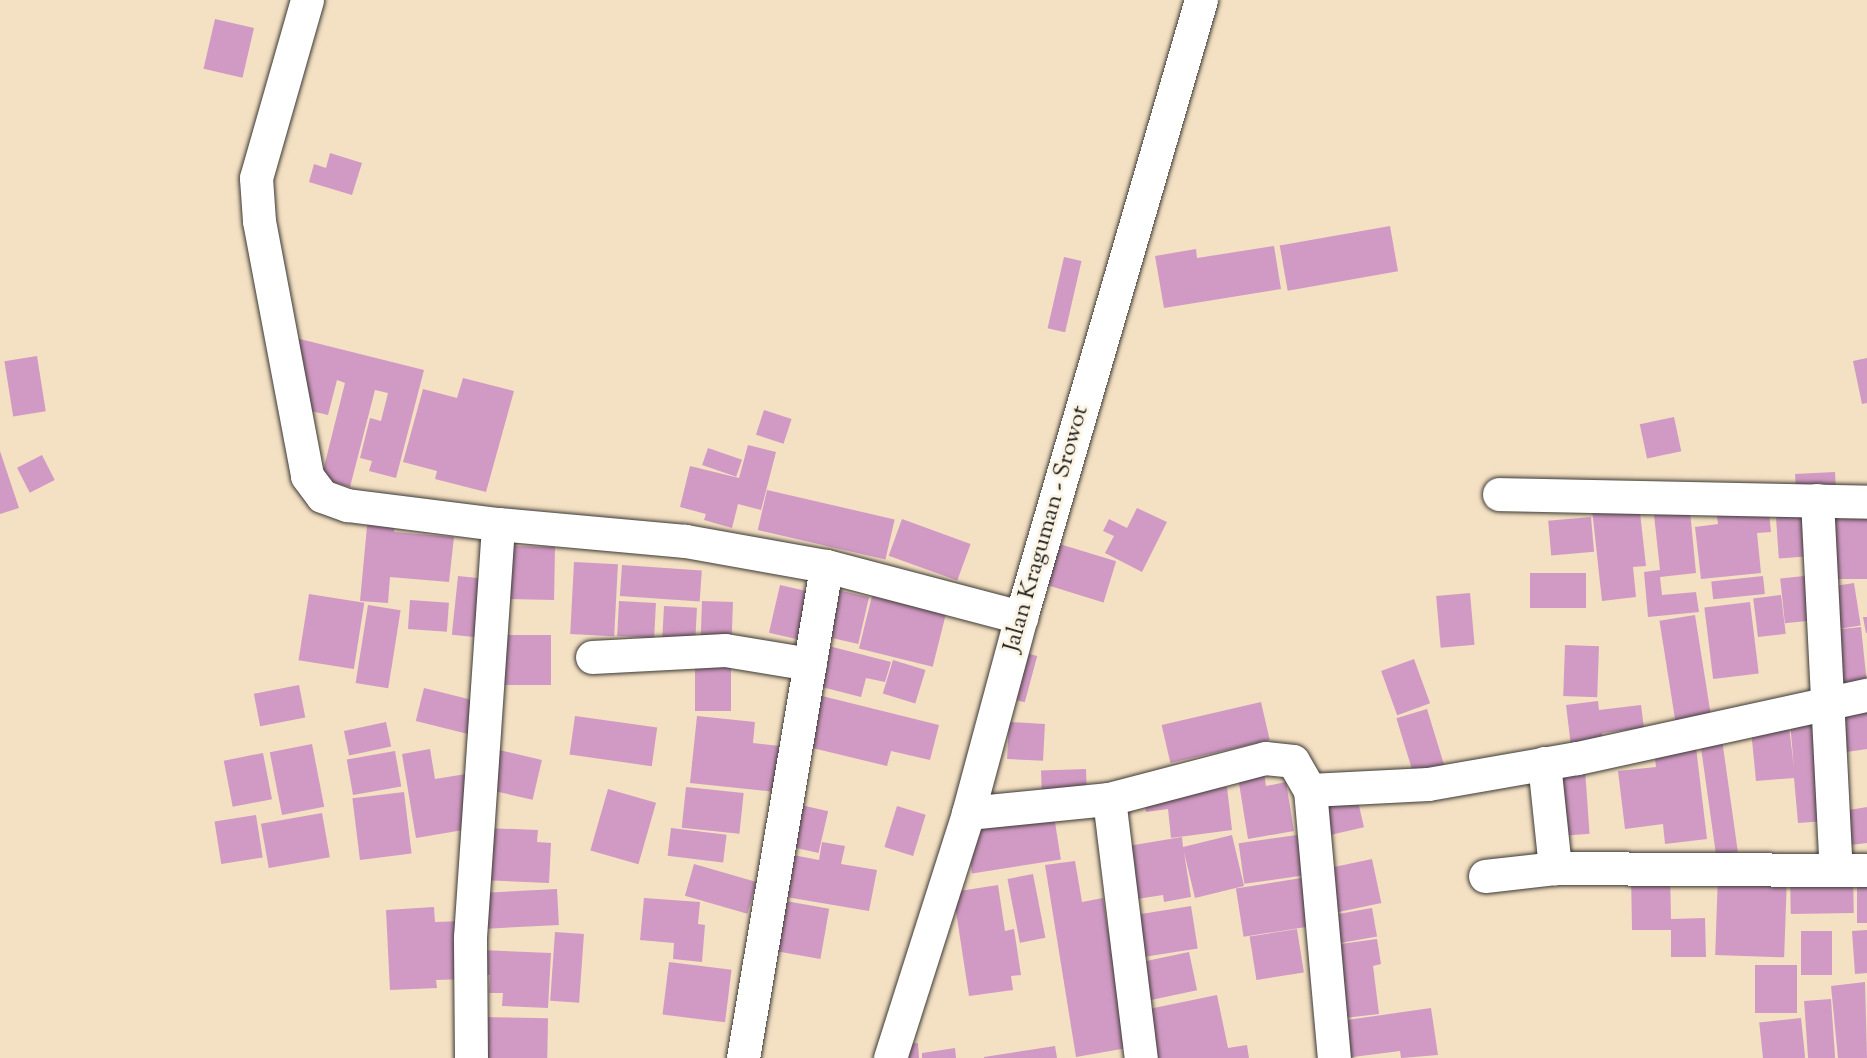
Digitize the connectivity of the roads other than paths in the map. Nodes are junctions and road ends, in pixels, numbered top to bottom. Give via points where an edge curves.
1 (307, 0) edge
2 (1201, 0) edge
3 (1499, 494) dead end
4 (1817, 500) junction
5 (1867, 502) edge
6 (498, 524) junction
7 (826, 566) junction
8 (1021, 617) junction
9 (592, 657) dead end
10 (810, 664) junction
11 (1867, 695) edge
12 (1829, 704) junction
13 (1544, 764) junction
14 (1311, 790) junction
15 (1108, 800) junction
16 (968, 813) junction
17 (1555, 868) junction
18 (1852, 870) edge
19 (1485, 876) dead end
20 (471, 1058) edge
21 (743, 1058) edge
22 (890, 1058) edge
23 (1141, 1058) edge
24 (1334, 1058) edge

1 - 6 street via 256,178 259,221 307,476 322,496 347,505
2 - 8 street, Jalan Kraguman - Srowot
3 - 4 street
4 - 5 street
4 - 12 street
6 - 7 street via 685,541
6 - 20 street via 471,937
7 - 8 street
7 - 10 street
8 - 16 street, Jalan Kraguman - Srowot
9 - 10 street via 725,650
10 - 21 street
11 - 12 street
12 - 13 street
12 - 18 street
13 - 14 street via 1428,784
13 - 17 street
14 - 15 street via 1293,760 1265,758
14 - 24 street
15 - 16 street
15 - 23 street
16 - 22 street, Jalan Kraguman - Srowot
17 - 18 street
17 - 19 street

